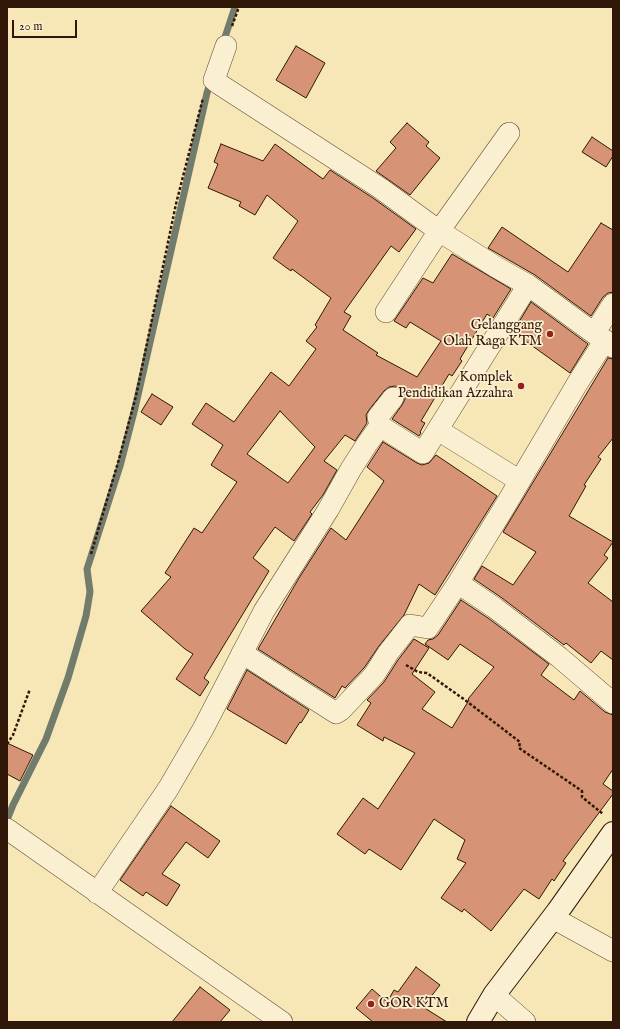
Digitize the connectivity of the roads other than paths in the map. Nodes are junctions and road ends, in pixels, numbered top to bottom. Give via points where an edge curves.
1 (226, 46) road end
2 (509, 133) dead end
3 (439, 231) junction
4 (528, 285) junction
5 (613, 304) edge
6 (386, 312) dead end
7 (604, 340) edge
8 (393, 398) dead end
9 (380, 426) junction
10 (438, 430) junction
11 (520, 482) junction
12 (458, 583) junction
13 (242, 653) junction
14 (613, 703) edge
15 (610, 826) edge
16 (8, 832) edge
17 (97, 893) junction
18 (553, 918) junction
19 (613, 951) edge
20 (494, 995) junction
21 (282, 1022) edge
22 (478, 1022) edge
23 (525, 1022) edge

1 - 3 street via 214,80 380,188
2 - 3 street
3 - 4 street
3 - 6 street
4 - 7 street
4 - 10 street
5 - 7 street
7 - 11 street
8 - 9 street via 378,417
9 - 10 street via 423,453
9 - 13 street via 268,604
10 - 11 street
11 - 12 street
12 - 13 street via 428,628 410,625 374,675 336,713
12 - 14 street via 559,656
13 - 17 street via 168,789
15 - 18 main road
16 - 17 street
17 - 21 street
18 - 19 street
18 - 20 main road
20 - 22 main road
20 - 23 street

